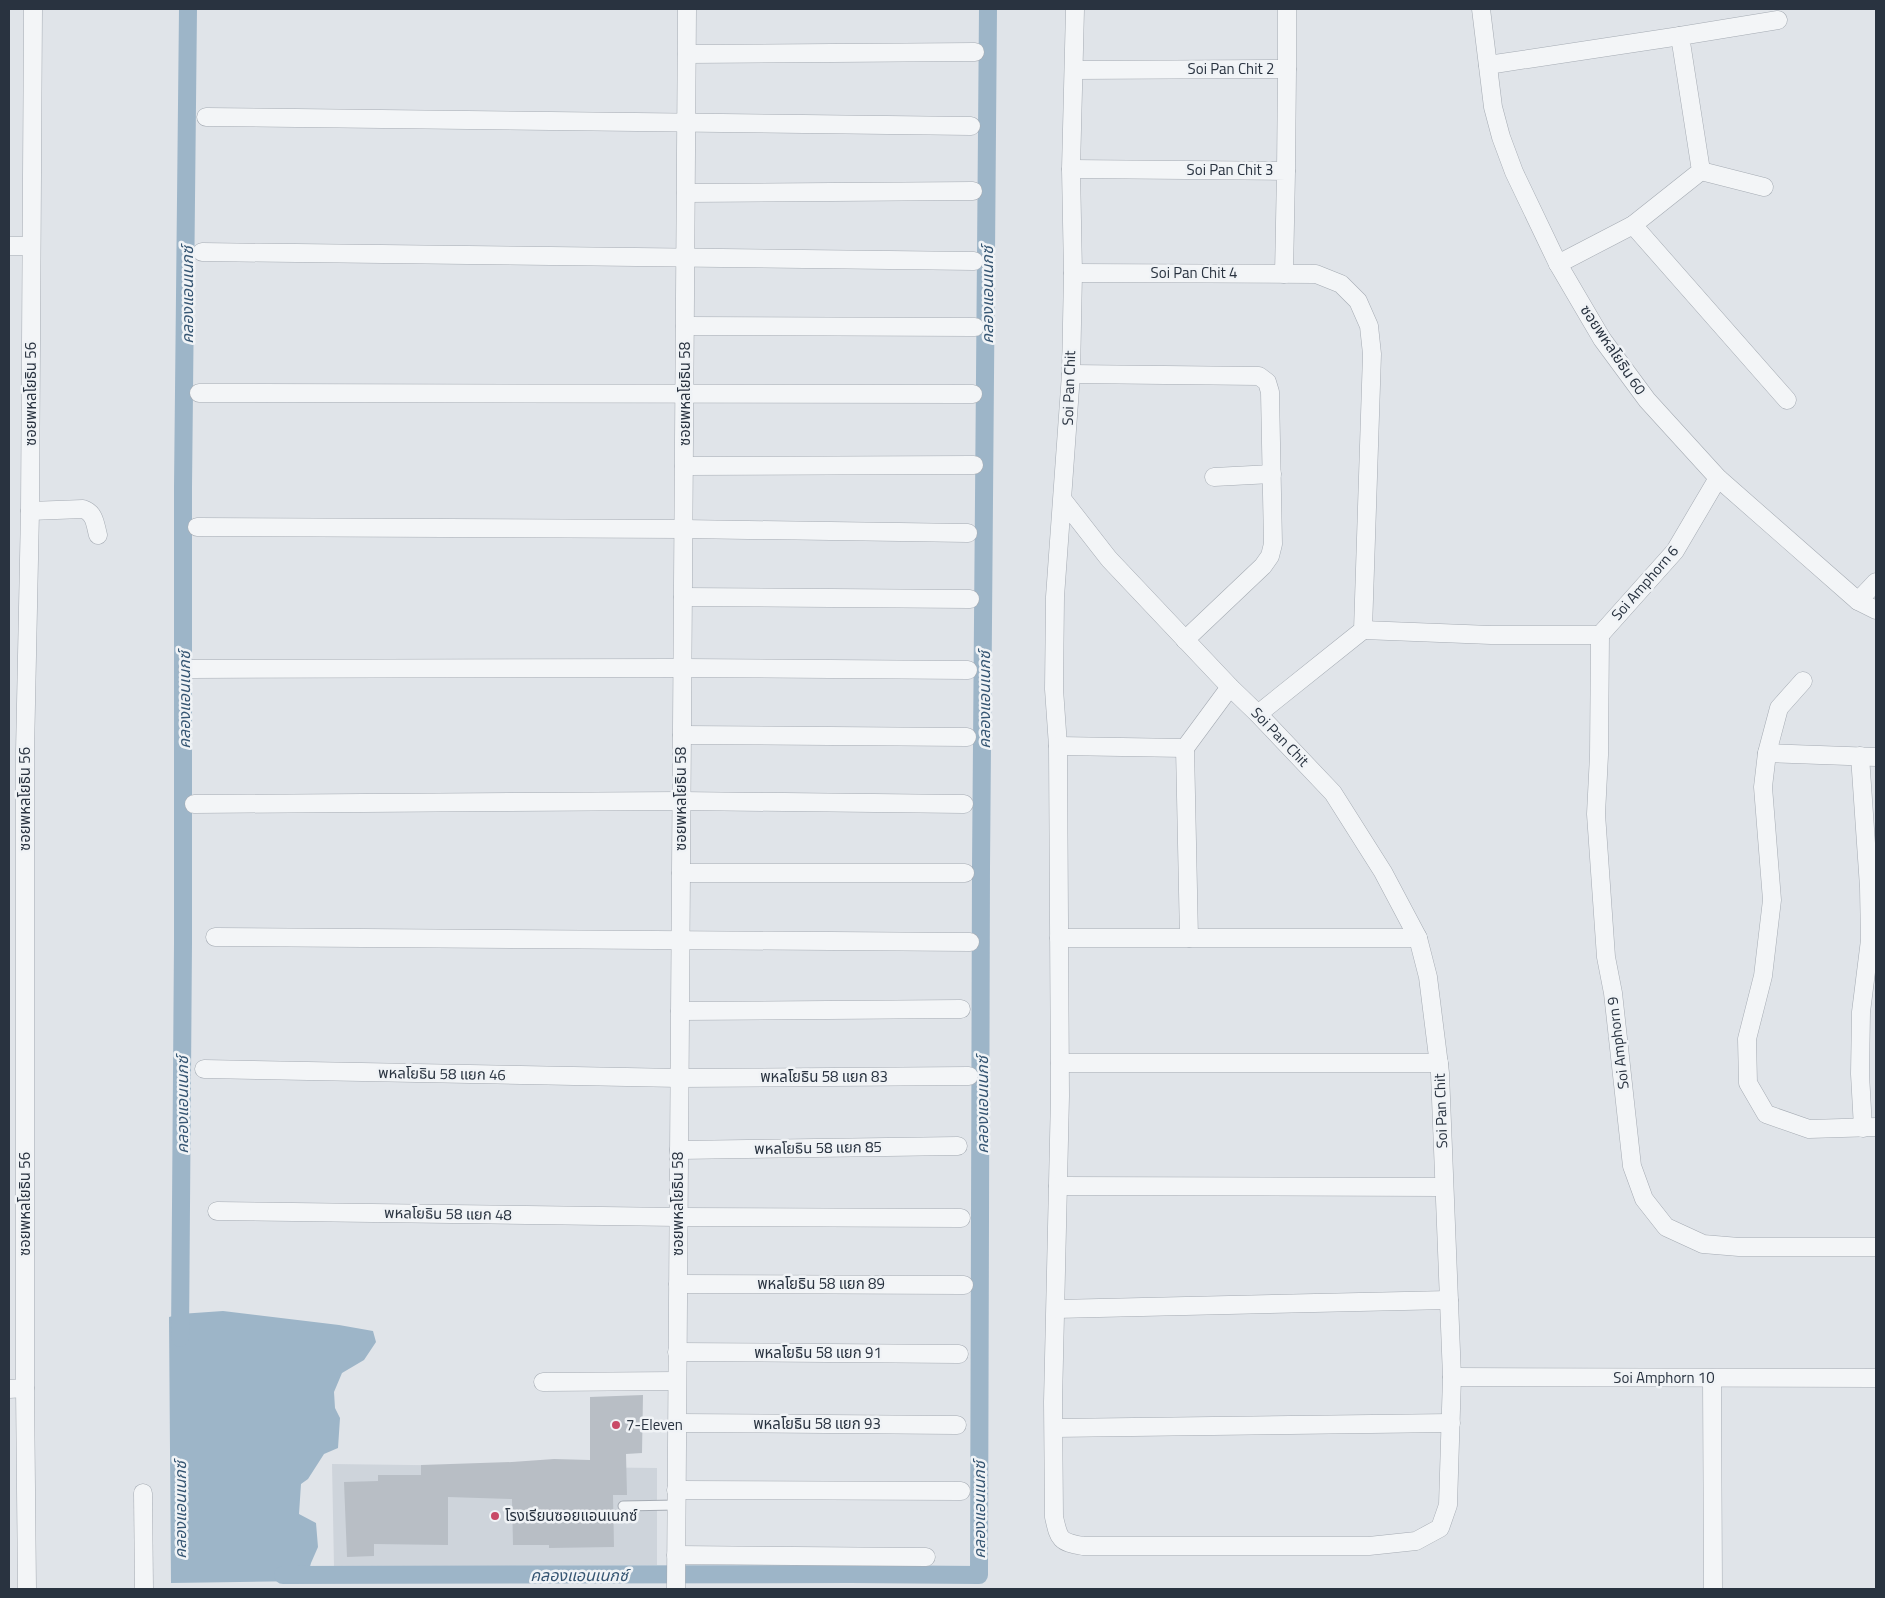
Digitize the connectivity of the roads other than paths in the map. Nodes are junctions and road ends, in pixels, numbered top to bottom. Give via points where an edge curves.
1 (33, 9) edge
2 (687, 9) edge
3 (1075, 9) edge
4 (1287, 9) edge
5 (1481, 9) edge
6 (1778, 20) dead end
7 (1680, 36) junction
8 (974, 52) dead end
9 (687, 54) junction
10 (1488, 65) junction
11 (1287, 69) junction
12 (1074, 70) junction
13 (206, 116) dead end
14 (687, 124) junction
15 (971, 126) dead end
16 (1071, 169) junction
17 (1286, 171) junction
18 (1701, 171) junction
19 (1764, 187) dead end
20 (973, 191) dead end
21 (686, 193) junction
22 (1633, 225) junction
23 (9, 246) edge
24 (31, 246) junction
25 (202, 252) dead end
26 (685, 258) junction
27 (974, 261) dead end
28 (1558, 264) junction
29 (1072, 273) junction
30 (1284, 274) junction
31 (685, 326) junction
32 (975, 328) dead end
33 (1071, 374) junction
34 (199, 392) dead end
35 (685, 394) junction
36 (973, 394) dead end
37 (1787, 400) dead end
38 (974, 465) dead end
39 (684, 466) junction
40 (1272, 474) junction
41 (1214, 477) dead end
42 (1718, 478) junction
43 (1063, 500) junction
44 (30, 511) junction
45 (197, 527) dead end
46 (683, 529) junction
47 (968, 533) dead end
48 (98, 535) dead end
49 (1876, 582) edge
50 (683, 597) junction
51 (970, 599) dead end
52 (1858, 601) junction
53 (1876, 610) edge
54 (1363, 630) junction
55 (1600, 635) junction
56 (1185, 640) junction
57 (682, 668) junction
58 (188, 669) dead end
59 (968, 670) dead end
60 (1803, 680) dead end
61 (1230, 688) junction
62 (1258, 714) junction
63 (682, 735) junction
64 (967, 736) dead end
65 (1058, 746) junction
66 (1185, 748) junction
67 (1767, 752) junction
68 (1868, 756) edge
69 (682, 801) junction
70 (194, 804) dead end
71 (964, 804) dead end
72 (681, 873) junction
73 (966, 873) dead end
74 (215, 937) dead end
75 (1059, 938) junction
76 (1189, 938) junction
77 (1418, 938) junction
78 (680, 941) junction
79 (970, 942) dead end
80 (961, 1009) dead end
81 (680, 1010) junction
82 (1060, 1062) junction
83 (1439, 1063) junction
84 (204, 1070) dead end
85 (969, 1076) dead end
86 (679, 1078) junction
87 (1870, 1128) edge
88 (958, 1146) dead end
89 (679, 1150) junction
90 (1058, 1186) junction
91 (1444, 1187) junction
92 (217, 1211) dead end
93 (678, 1217) junction
94 (961, 1218) dead end
95 (1876, 1247) edge
96 (678, 1284) junction
97 (964, 1285) dead end
98 (1449, 1300) junction
99 (1056, 1309) junction
100 (678, 1352) junction
101 (959, 1354) dead end
102 (1452, 1377) junction
103 (1712, 1378) junction
104 (1876, 1378) edge
105 (677, 1381) junction
106 (543, 1382) dead end
107 (17, 1388) edge
108 (677, 1423) junction
109 (1451, 1423) junction
110 (957, 1425) dead end
111 (1054, 1428) junction
112 (961, 1491) dead end
113 (143, 1493) dead end
114 (676, 1497) junction
115 (623, 1506) dead end
116 (926, 1557) dead end
117 (676, 1560) junction
118 (676, 1587) edge
119 (27, 1589) edge
120 (144, 1589) edge
121 (1712, 1589) edge

1 - 24 street, ซอยพหลโยธิน 56
2 - 9 street, ซอยพหลโยธิน 58
3 - 12 street, Soi Pan Chit
4 - 11 street
5 - 10 street, ซอยพหลโยธิน 60
6 - 7 street
7 - 10 street
7 - 18 street
8 - 9 street
9 - 14 street, ซอยพหลโยธิน 58
10 - 28 street, ซอยพหลโยธิน 60 via 1500,137
11 - 12 street, Soi Pan Chit 2
11 - 17 street, Soi Pan Chit 2
12 - 16 street, Soi Pan Chit
13 - 14 street
14 - 15 street
14 - 21 street, ซอยพหลโยธิน 58
16 - 17 street, Soi Pan Chit 3
16 - 29 street, Soi Pan Chit
17 - 30 street, Soi Pan Chit 3
18 - 19 street
18 - 22 street
20 - 21 street
21 - 26 street, ซอยพหลโยธิน 58
22 - 28 street
22 - 37 street
23 - 24 street
24 - 44 street, ซอยพหลโยธิน 56
25 - 26 street
26 - 27 street
26 - 31 street, ซอยพหลโยธิน 58
28 - 42 street, ซอยพหลโยธิน 60 via 1623,369
29 - 30 street, Soi Pan Chit 4
29 - 33 street, Soi Pan Chit
30 - 54 street, Soi Pan Chit 4 via 1316,274 1341,284 1358,301 1369,326 1372,354
31 - 32 street
31 - 35 street, ซอยพหลโยธิน 58
33 - 40 street via 1259,376 1267,382 1270,392
33 - 43 street, Soi Pan Chit
34 - 35 street
35 - 36 street
35 - 39 street, ซอยพหลโยธิน 58
38 - 39 street
39 - 46 street, ซอยพหลโยธิน 58
40 - 41 street
40 - 56 street via 1273,544 1270,556
42 - 52 street, ซอยพหลโยธิน 60
42 - 55 street, Soi Amphorn 6 via 1675,551
43 - 56 street, Soi Pan Chit via 1109,559
43 - 65 street, Soi Pan Chit via 1055,597 1054,689
44 - 48 street via 90,511
44 - 107 street, ซอยพหลโยธิน 56
45 - 46 street
46 - 47 street
46 - 50 street, ซอยพหลโยธิน 58
49 - 52 street
50 - 51 street
50 - 57 street, ซอยพหลโยธิน 58
52 - 53 street, ซอยพหลโยธิน 60
54 - 55 street
54 - 62 street
55 - 95 street, Soi Amphorn 9 via 1596,814 1606,958 1613,993 1632,1166 1644,1199 1666,1227 1703,1244
56 - 61 street, Soi Pan Chit
57 - 58 street
57 - 59 street
57 - 63 street, ซอยพหลโยธิน 58
60 - 67 street via 1779,708
61 - 62 street, Soi Pan Chit
61 - 66 street
62 - 77 street, Soi Pan Chit via 1333,792 1383,872
63 - 64 street
63 - 69 street, ซอยพหลโยธิน 58
65 - 66 street
65 - 75 street, Soi Pan Chit
66 - 76 street
67 - 68 street
67 - 87 street via 1763,787 1772,900 1763,976 1747,1039 1748,1083 1766,1114 1809,1129
68 - 87 street via 1870,940 1861,1012 1860,1074
69 - 70 street
69 - 71 street
69 - 72 street, ซอยพหลโยธิน 58
72 - 73 street
72 - 78 street, ซอยพหลโยธิน 58
74 - 78 street
75 - 76 street
75 - 82 street, Soi Pan Chit
76 - 77 street
77 - 83 street, Soi Pan Chit via 1428,977
78 - 79 street
78 - 81 street, ซอยพหลโยธิน 58
80 - 81 street
81 - 86 street, ซอยพหลโยธิน 58
82 - 83 street
82 - 90 street, Soi Pan Chit
83 - 91 street, Soi Pan Chit
84 - 86 street, พหลโยธิน 58 แยก 46
85 - 86 street, พหลโยธิน 58 แยก 83
86 - 89 street, ซอยพหลโยธิน 58
88 - 89 street, พหลโยธิน 58 แยก 85
89 - 93 street, ซอยพหลโยธิน 58
90 - 91 street
90 - 99 street, Soi Pan Chit
91 - 98 street, Soi Pan Chit
92 - 93 street, พหลโยธิน 58 แยก 48
93 - 94 street, พหลโยธิน 58 แยก 48
93 - 96 street, ซอยพหลโยธิน 58
96 - 97 street, พหลโยธิน 58 แยก 89
96 - 100 street, ซอยพหลโยธิน 58
98 - 99 street
98 - 102 street, Soi Pan Chit
99 - 111 street, Soi Pan Chit
100 - 101 street, พหลโยธิน 58 แยก 91
100 - 105 street, ซอยพหลโยธิน 58
102 - 103 street, Soi Amphorn 10
102 - 109 street, Soi Pan Chit
103 - 104 street, Soi Amphorn 10
103 - 121 street
105 - 106 street
105 - 108 street, ซอยพหลโยธิน 58
107 - 119 street, ซอยพหลโยธิน 56
108 - 110 street, พหลโยธิน 58 แยก 93
108 - 114 street, ซอยพหลโยธิน 58
109 - 111 street
109 - 111 street, Soi Pan Chit via 1448,1505 1440,1528 1416,1540 1369,1546 1083,1546 1067,1543 1058,1534 1054,1516
112 - 114 street
113 - 120 street
114 - 115 lane
114 - 117 street, ซอยพหลโยธิน 58
116 - 117 street
117 - 118 street, ซอยพหลโยธิน 58

